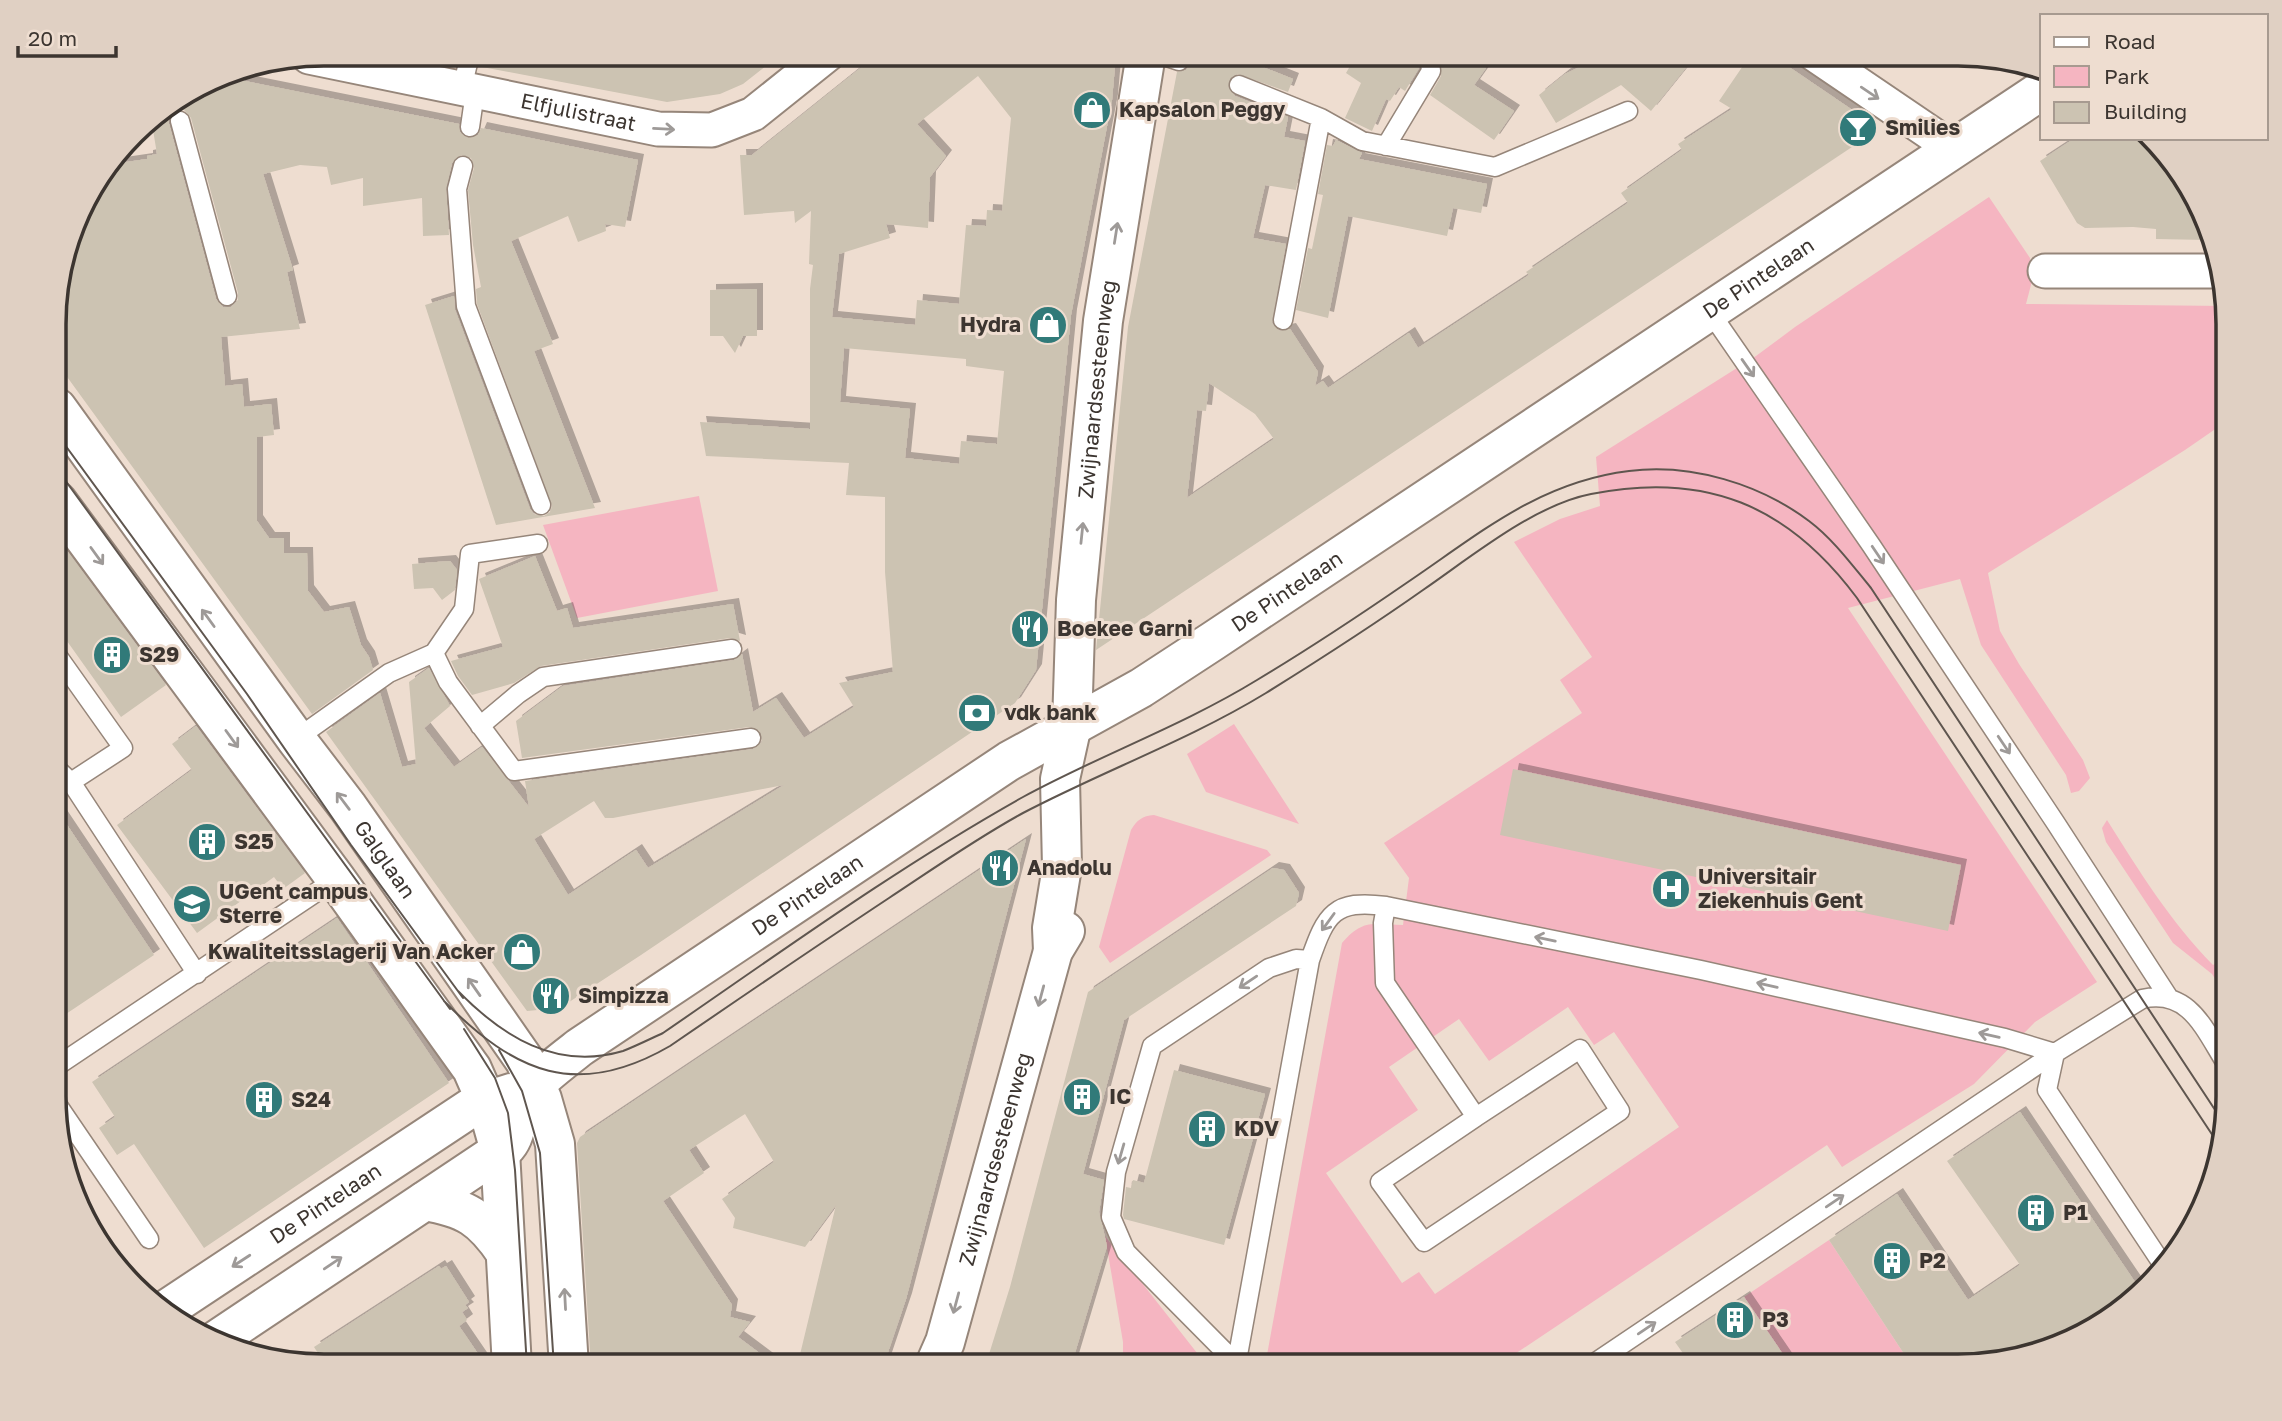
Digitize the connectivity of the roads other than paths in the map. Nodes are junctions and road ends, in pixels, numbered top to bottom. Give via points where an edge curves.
1 (369, 66) edge
2 (813, 66) edge
3 (1160, 66) edge
4 (1430, 66) edge
5 (1832, 66) edge
6 (468, 81) junction
7 (1239, 85) dead end
8 (2040, 91) edge
9 (1628, 111) dead end
10 (1321, 118) junction
11 (180, 121) dead end
12 (470, 127) dead end
13 (1386, 146) junction
14 (1954, 149) junction
15 (463, 166) dead end
16 (2045, 271) dead end
17 (2210, 271) edge
18 (227, 296) dead end
19 (1710, 312) junction
20 (1283, 320) dead end
21 (66, 420) edge
22 (541, 505) dead end
23 (66, 513) edge
24 (538, 544) dead end
25 (732, 649) dead end
26 (433, 653) junction
27 (66, 668) edge
28 (1072, 725) junction
29 (480, 726) junction
30 (751, 738) dead end
31 (296, 739) junction
32 (66, 777) edge
33 (71, 782) junction
34 (336, 879) junction
35 (1386, 906) junction
36 (1310, 960) junction
37 (197, 974) junction
38 (2169, 998) junction
39 (2216, 1048) edge
40 (2055, 1053) junction
41 (66, 1060) edge
42 (532, 1087) junction
43 (486, 1101) junction
44 (1476, 1117) junction
45 (68, 1120) edge
46 (500, 1151) junction
47 (425, 1201) junction
48 (149, 1239) dead end
49 (505, 1252) junction
50 (2159, 1258) edge
51 (173, 1305) edge
52 (225, 1334) edge
53 (511, 1354) edge
54 (568, 1354) edge
55 (940, 1354) edge
56 (1225, 1354) edge
57 (1238, 1354) edge
58 (1608, 1354) edge

1 - 6 street, Elfjulistraat
6 -> 2 street, Elfjulistraat via 657,129 712,130 753,114
28 -> 3 street, Zwijnaardsesteenweg via 1076,600 1103,321
4 - 13 lane
5 -> 14 street
6 - 12 lane
7 - 10 lane
8 - 14 street, De Pintelaan
9 - 13 lane via 1495,167
10 - 13 lane via 1362,141
10 - 20 lane
11 - 18 lane
14 - 19 street, De Pintelaan
15 - 22 lane via 457,189 467,306
16 - 17 street
19 - 28 street, De Pintelaan via 1141,688
19 -> 38 lane via 1871,545
31 -> 21 street, Galglaan
23 -> 34 street
24 - 26 lane via 470,554 464,609
25 - 29 lane via 543,677
26 - 29 lane
26 - 31 lane via 389,673
27 - 33 lane via 123,748
28 - 42 street, De Pintelaan via 1009,761 580,1047
28 -> 55 street, Zwijnaardsesteenweg via 1086,767 1078,889 1068,926 1053,951
29 - 30 lane via 514,771
42 -> 31 street, Galglaan via 524,1061 500,1023
32 - 33 lane
33 - 37 lane
34 - 37 lane
34 - 43 street via 465,1058
35 -> 36 lane via 1346,905 1332,914
40 -> 35 lane via 1727,976
35 - 44 lane via 1385,983
36 -> 56 lane via 1296,959 1269,968 1152,1046 1116,1172 1111,1217 1126,1252
36 - 57 lane
37 - 41 lane
38 - 39 lane via 2192,1011
38 - 40 lane via 2142,999
40 - 50 lane via 2047,1090
58 -> 40 lane
42 - 43 street, De Pintelaan
42 - 46 street, De Pintelaan via 512,1138
54 -> 42 street, Galglaan via 557,1157 550,1124
43 - 46 street
43 -> 51 street, De Pintelaan
44 - 44 lane via 1380,1182 1424,1242 1620,1111 1580,1049
45 - 48 lane
46 - 47 street, De Pintelaan
46 - 49 street
47 - 49 street via 473,1215
52 -> 47 street, De Pintelaan
49 - 53 street

